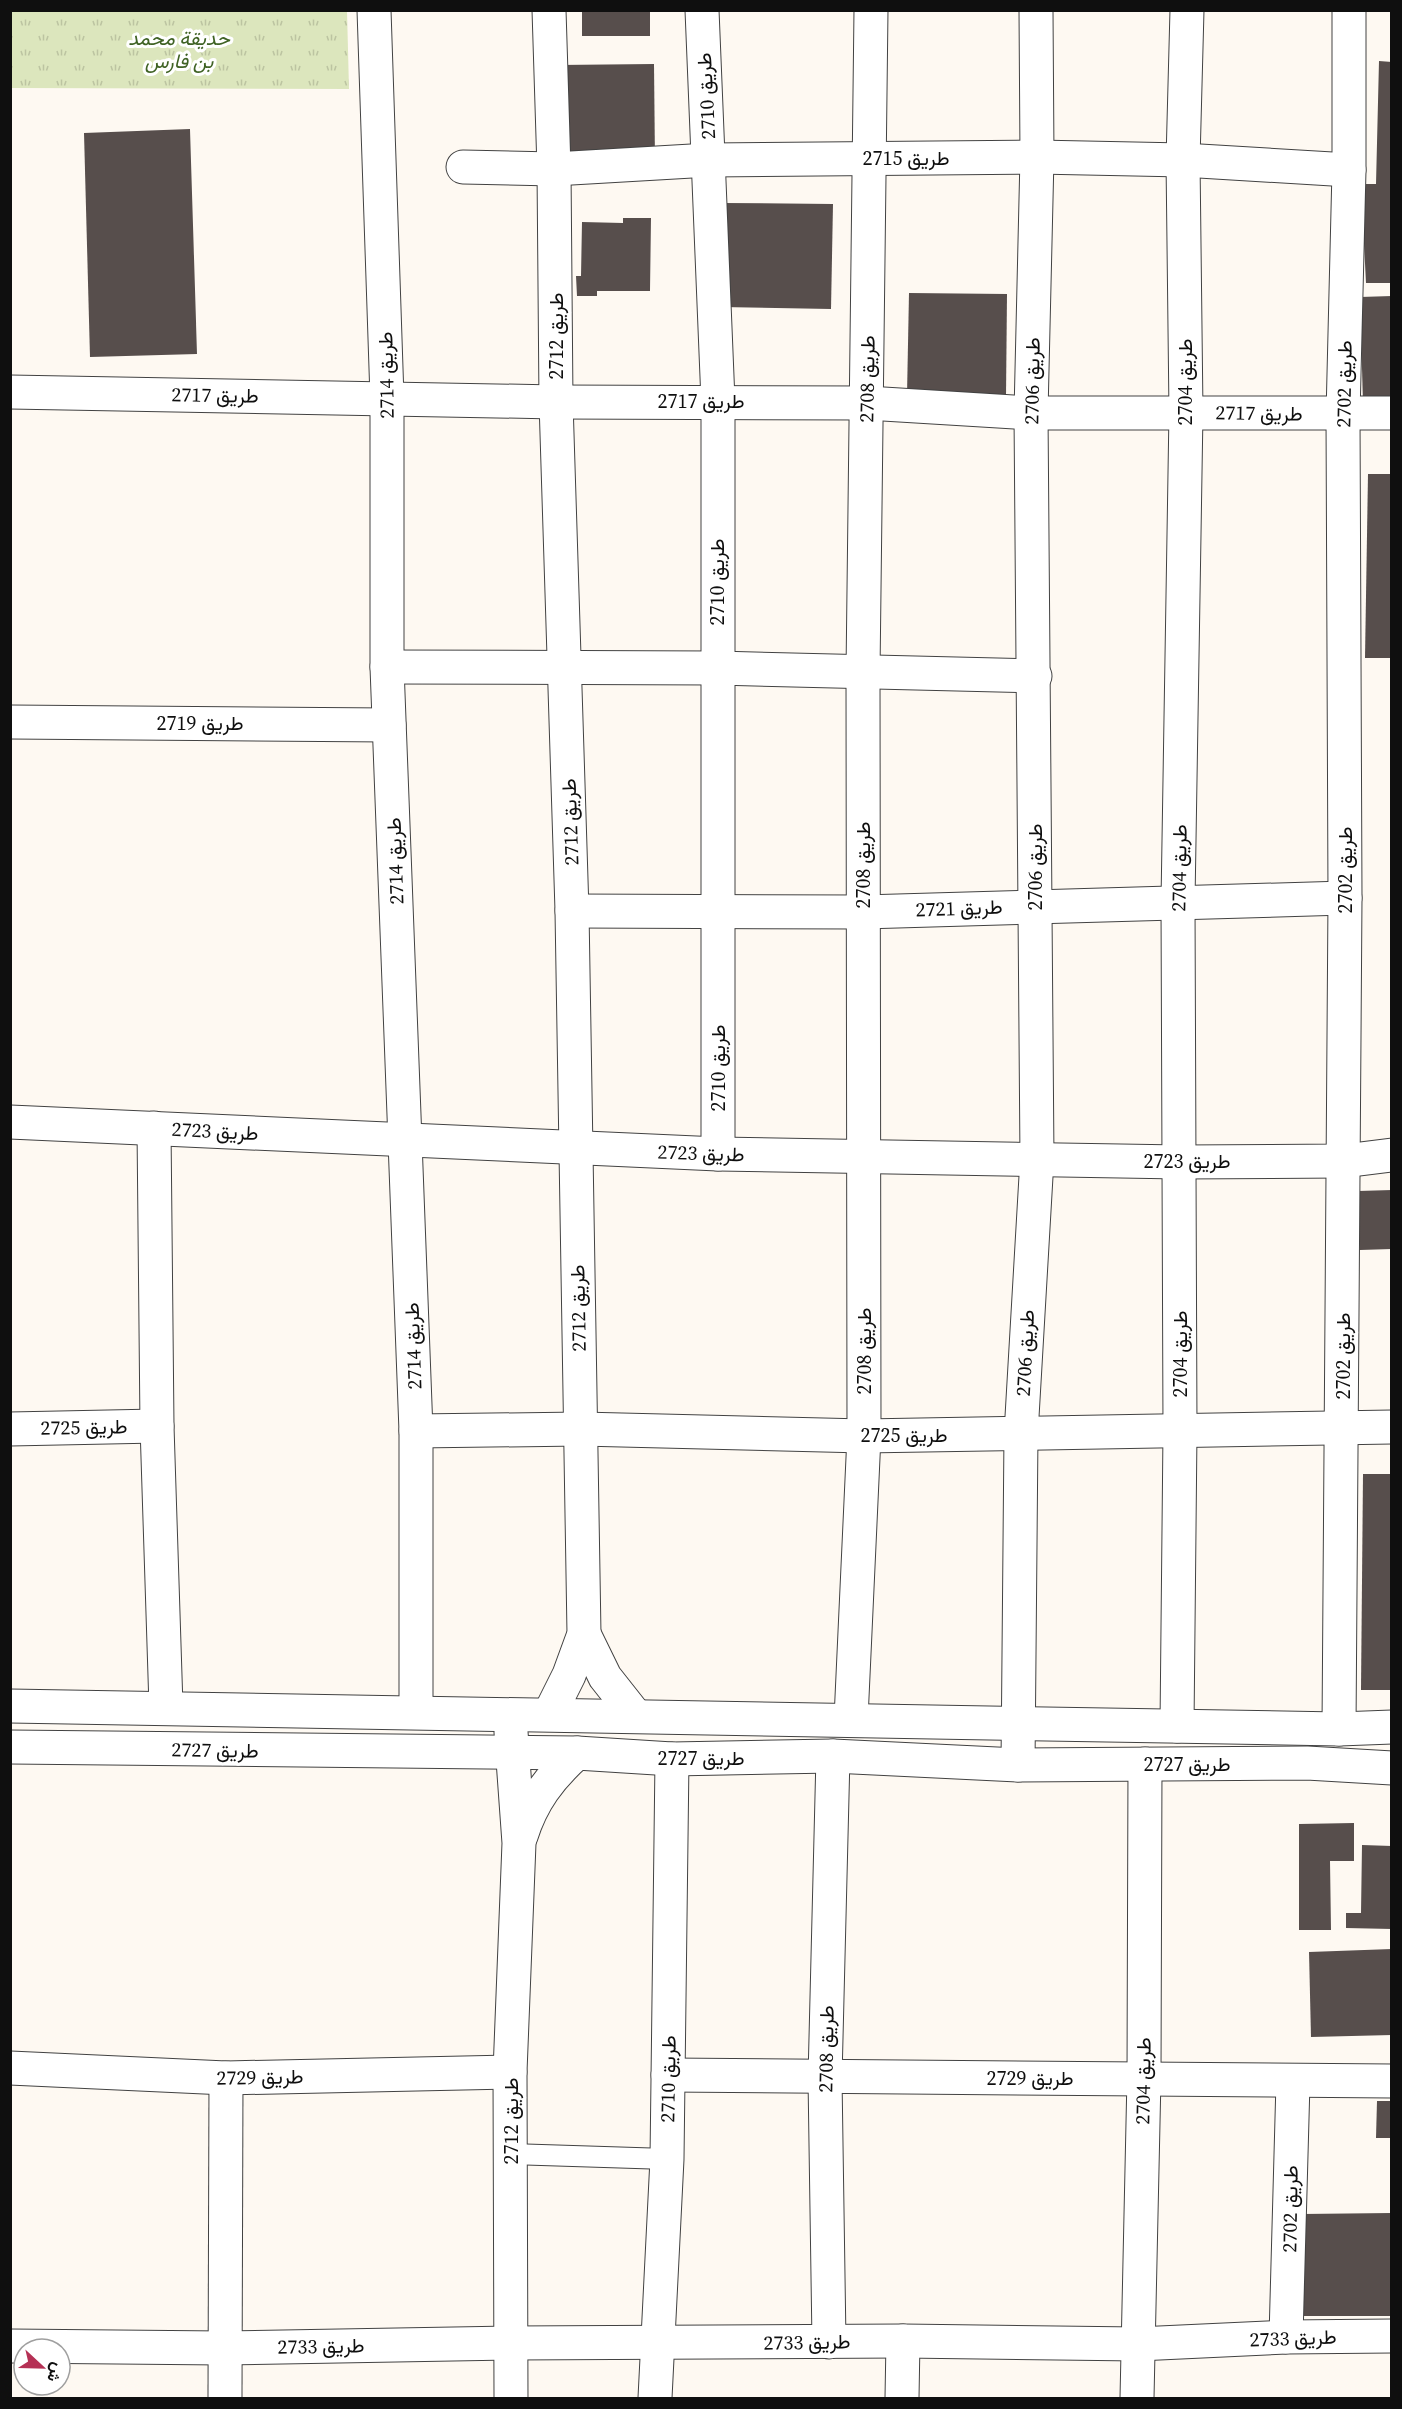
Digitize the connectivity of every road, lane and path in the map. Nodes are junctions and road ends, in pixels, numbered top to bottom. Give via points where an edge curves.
1 (374, 10) edge
2 (549, 10) edge
3 (702, 10) edge
4 (871, 10) edge
5 (1036, 10) edge
6 (1187, 10) edge
7 (1349, 10) edge
8 (1037, 157) junction
9 (870, 158) junction
10 (710, 160) junction
11 (1184, 160) junction
12 (463, 167) dead end
13 (554, 170) junction
14 (1349, 170) junction
15 (10, 392) edge
16 (387, 398) junction
17 (718, 401) junction
18 (556, 402) junction
19 (867, 403) junction
20 (1186, 412) junction
21 (1031, 413) junction
22 (1392, 413) edge
23 (1343, 414) junction
24 (565, 666) junction
25 (387, 667) junction
26 (717, 668) junction
27 (863, 673) junction
28 (1035, 676) junction
29 (10, 722) edge
30 (390, 725) junction
31 (1345, 898) junction
32 (1178, 902) junction
33 (1035, 906) junction
34 (572, 911) junction
35 (718, 912) junction
36 (863, 912) junction
37 (10, 1122) edge
38 (154, 1128) junction
39 (405, 1139) junction
40 (574, 1147) junction
41 (718, 1154) junction
42 (1392, 1155) edge
43 (863, 1158) junction
44 (1037, 1159) junction
45 (1344, 1161) junction
46 (1180, 1162) junction
47 (158, 1426) junction
48 (1392, 1427) edge
49 (10, 1429) edge
50 (1342, 1429) junction
51 (581, 1430) junction
52 (416, 1431) junction
53 (1180, 1431) junction
54 (1021, 1434) junction
55 (864, 1436) junction
56 (584, 1634) junction
57 (10, 1706) edge
58 (166, 1707) junction
59 (416, 1711) junction
60 (510, 1713) junction
61 (550, 1713) junction
62 (635, 1715) junction
63 (851, 1719) junction
64 (1020, 1723) junction
65 (1177, 1726) junction
66 (1392, 1727) edge
67 (1339, 1729) junction
68 (10, 1748) edge
69 (512, 1753) junction
70 (577, 1753) junction
71 (833, 1756) junction
72 (672, 1759) junction
73 (1145, 1764) junction
74 (1018, 1765) junction
75 (1392, 1768) edge
76 (519, 1843) junction
77 (10, 2068) edge
78 (510, 2072) junction
79 (668, 2075) junction
80 (226, 2078) junction
81 (825, 2078) junction
82 (1144, 2078) junction
83 (1392, 2081) edge
84 (1293, 2082) junction
85 (510, 2154) junction
86 (667, 2159) junction
87 (1392, 2336) edge
88 (1287, 2337) junction
89 (903, 2341) junction
90 (829, 2342) junction
91 (512, 2343) junction
92 (656, 2344) junction
93 (1138, 2344) junction
94 (10, 2346) edge
95 (223, 2348) junction
96 (225, 2398) edge
97 (511, 2398) edge
98 (655, 2398) edge
99 (902, 2398) edge
100 (1137, 2398) edge

1 - 16 street, طريق 2714
2 - 13 street, طريق 2712
3 - 10 street, طريق 2710
4 - 9 street, طريق 2708
5 - 8 street, طريق 2706
6 - 11 street, طريق 2704
7 - 14 street, طريق 2702
8 - 9 street, طريق 2715
8 - 11 street, طريق 2715
8 - 21 street, طريق 2706
9 - 10 street, طريق 2715
9 - 19 street, طريق 2708
10 - 13 street, طريق 2715
10 - 17 street, طريق 2710
11 - 14 street, طريق 2715
11 - 20 street, طريق 2704
12 - 13 street, طريق 2715
13 - 18 street, طريق 2712
14 - 23 street, طريق 2702
15 - 16 street, طريق 2717
16 - 18 street, طريق 2717
16 - 25 street, طريق 2714
17 - 18 street, طريق 2717
17 - 19 street, طريق 2717
17 - 26 street, طريق 2710
18 - 24 street, طريق 2712
19 - 21 street, طريق 2717
19 - 27 street, طريق 2708
20 - 21 street, طريق 2717
20 - 23 street, طريق 2717
20 - 32 street, طريق 2704
21 - 28 street, طريق 2706
22 - 23 street, طريق 2717
23 - 31 street, طريق 2702
24 - 25 street
24 - 26 street
24 - 34 street, طريق 2712
25 - 30 street, طريق 2714
26 - 27 street
26 - 35 street, طريق 2710
27 - 28 street
27 - 36 street, طريق 2708
28 - 33 street, طريق 2706
29 - 30 street, طريق 2719
30 - 39 street, طريق 2714
31 - 32 street, طريق 2721
31 - 45 street, طريق 2702
32 - 33 street, طريق 2721
32 - 46 street, طريق 2704
33 - 36 street, طريق 2721
33 - 44 street, طريق 2706
34 - 35 street, طريق 2721
34 - 40 street, طريق 2712
35 - 36 street, طريق 2721
35 - 41 street, طريق 2710
36 - 43 street, طريق 2708
37 - 38 street, طريق 2723
38 - 39 street, طريق 2723
38 - 47 street
39 - 40 street, طريق 2723
39 - 52 street, طريق 2714
40 - 41 street, طريق 2723
40 - 51 street, طريق 2712
41 - 43 street, طريق 2723
42 - 45 street, طريق 2723
43 - 44 street, طريق 2723
43 - 55 street, طريق 2708
44 - 46 street, طريق 2723
44 - 54 street, طريق 2706
45 - 46 street, طريق 2723
45 - 50 street, طريق 2702
46 - 53 street, طريق 2704
47 - 49 street, طريق 2725
47 - 58 street
48 - 50 street, طريق 2725
50 - 53 street, طريق 2725
50 - 67 street, طريق 2702
51 - 52 street, طريق 2725
51 - 55 street, طريق 2725
51 - 56 street, طريق 2712
52 - 59 street, طريق 2714
53 - 54 street, طريق 2725
53 - 65 street, طريق 2704
54 - 55 street, طريق 2725
54 - 64 street, طريق 2706
55 - 63 street, طريق 2708
56 - 61 street, طريق 2712
56 - 62 street, طريق 2712 via 605,1677
57 - 58 street, طريق 2727
58 - 59 street, طريق 2727
59 - 60 street, طريق 2727
60 - 61 street, طريق 2727
60 - 69 street, طريق 2712
61 - 62 street, طريق 2727
62 - 63 street, طريق 2727
63 - 64 street, طريق 2727
64 - 65 street, طريق 2727
64 - 74 street, طريق 2706
65 - 67 street, طريق 2727
66 - 67 street, طريق 2727
68 - 69 street, طريق 2727
69 - 70 street, طريق 2727
69 - 76 street, طريق 2712
70 - 72 street, طريق 2727
70 - 76 street, طريق 2712 via 540,1793
71 - 72 street, طريق 2727
71 - 74 street, طريق 2727
71 - 81 street, طريق 2708
72 - 79 street, طريق 2710
73 - 74 street, طريق 2727
73 - 75 street, طريق 2727 via 1307,1763
73 - 82 street, طريق 2704
76 - 78 street, طريق 2712
77 - 80 street, طريق 2729
78 - 80 street, طريق 2729
78 - 85 street, طريق 2712
79 - 81 street, طريق 2729
79 - 86 street, طريق 2710
80 - 95 street
81 - 82 street, طريق 2729
81 - 90 street, طريق 2708
82 - 84 street, طريق 2729
82 - 93 street, طريق 2704
83 - 84 street, طريق 2729
84 - 88 street, طريق 2702
85 - 86 lane
85 - 91 street, طريق 2712
86 - 92 street, طريق 2710
87 - 88 street, طريق 2733
88 - 93 street, طريق 2733
89 - 90 street, طريق 2733
89 - 93 street, طريق 2733
89 - 99 street
90 - 92 street, طريق 2733
91 - 92 street, طريق 2733
91 - 95 street, طريق 2733
91 - 97 street, طريق 2712
92 - 98 street, طريق 2710
93 - 100 street, طريق 2704
94 - 95 street, طريق 2733
95 - 96 street

